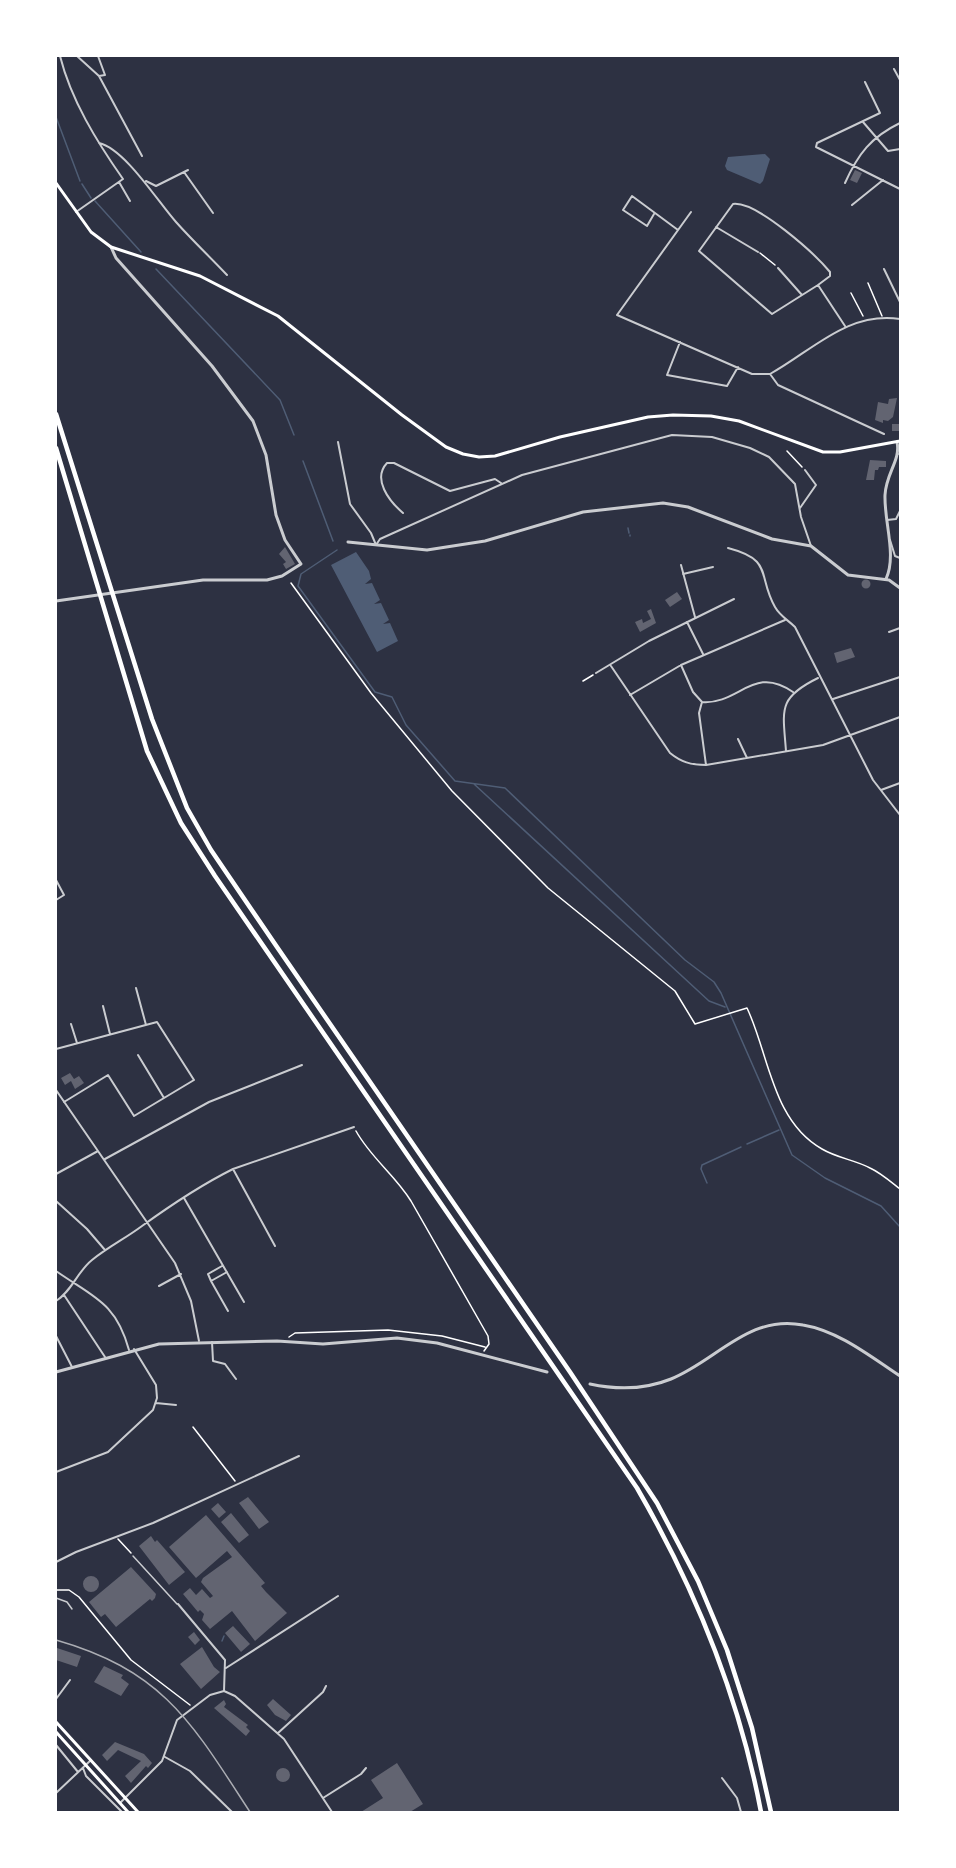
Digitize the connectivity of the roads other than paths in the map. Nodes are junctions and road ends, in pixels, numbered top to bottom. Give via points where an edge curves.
1 (60, 56) edge
2 (77, 56) edge
3 (98, 56) edge
4 (894, 69) dead end
5 (99, 76) junction
6 (900, 81) edge
7 (865, 82) dead end
8 (863, 121) junction
9 (900, 123) edge
10 (876, 137) junction
11 (99, 143) junction
12 (900, 149) edge
13 (142, 156) dead end
14 (853, 165) junction
15 (188, 170) dead end
16 (184, 172) junction
17 (144, 180) junction
18 (883, 180) junction
19 (118, 182) junction
20 (56, 183) edge
21 (845, 183) dead end
22 (900, 189) edge
23 (130, 201) dead end
24 (852, 205) dead end
25 (76, 212) junction
26 (691, 212) dead end
27 (213, 213) dead end
28 (654, 214) junction
29 (716, 227) junction
30 (678, 230) junction
31 (111, 247) junction
32 (758, 252) road end
33 (778, 268) road end
34 (884, 269) dead end
35 (227, 275) dead end
36 (818, 285) junction
37 (802, 295) junction
38 (900, 302) edge
39 (617, 315) junction
40 (612, 316) dead end
41 (900, 319) edge
42 (845, 326) junction
43 (680, 342) junction
44 (738, 367) junction
45 (770, 374) junction
46 (56, 414) edge
47 (884, 434) dead end
48 (338, 442) dead end
49 (899, 442) edge
50 (56, 448) edge
51 (900, 454) edge
52 (805, 470) road end
53 (501, 483) junction
54 (800, 508) junction
55 (900, 511) edge
56 (403, 513) dead end
57 (886, 520) junction
58 (888, 539) junction
59 (348, 542) dead end
60 (376, 544) junction
61 (811, 546) junction
62 (728, 548) dead end
63 (900, 558) edge
64 (681, 565) dead end
65 (713, 567) dead end
66 (683, 574) junction
67 (886, 579) junction
68 (900, 588) edge
69 (734, 599) dead end
70 (56, 601) edge
71 (696, 617) junction
72 (785, 620) junction
73 (687, 622) junction
74 (900, 628) edge
75 (889, 632) dead end
76 (703, 655) junction
77 (681, 665) junction
78 (611, 666) junction
79 (596, 673) road end
80 (819, 677) junction
81 (900, 677) edge
82 (792, 692) junction
83 (630, 695) junction
84 (833, 699) junction
85 (702, 702) junction
86 (900, 717) edge
87 (852, 736) junction
88 (738, 739) dead end
89 (786, 751) junction
90 (747, 758) junction
91 (706, 765) junction
92 (900, 783) edge
93 (880, 790) junction
94 (900, 815) edge
95 (56, 880) edge
96 (56, 900) edge
97 (136, 988) dead end
98 (103, 1006) dead end
99 (71, 1024) dead end
100 (146, 1025) junction
101 (111, 1035) junction
102 (77, 1043) junction
103 (56, 1049) edge
104 (138, 1055) dead end
105 (302, 1065) dead end
106 (56, 1090) edge
107 (164, 1098) junction
108 (64, 1102) junction
109 (354, 1127) road end
110 (98, 1151) junction
111 (104, 1160) junction
112 (233, 1169) junction
113 (56, 1174) edge
114 (183, 1198) junction
115 (56, 1201) edge
116 (147, 1221) junction
117 (274, 1246) dead end
118 (105, 1250) junction
119 (223, 1265) junction
120 (56, 1271) edge
121 (227, 1272) junction
122 (181, 1274) junction
123 (211, 1281) junction
124 (73, 1283) junction
125 (159, 1286) dead end
126 (64, 1295) junction
127 (56, 1301) edge
128 (244, 1302) dead end
129 (228, 1311) dead end
130 (56, 1336) edge
131 (199, 1341) junction
132 (212, 1341) junction
133 (131, 1350) junction
134 (105, 1357) junction
135 (72, 1367) junction
136 (56, 1372) edge
137 (547, 1372) dead end
138 (900, 1376) edge
139 (236, 1379) dead end
140 (590, 1384) dead end
141 (156, 1403) junction
142 (176, 1405) dead end
143 (299, 1456) dead end
144 (56, 1472) edge
145 (134, 1556) road end
146 (56, 1562) edge
147 (338, 1596) dead end
148 (56, 1598) edge
149 (178, 1604) joint
150 (72, 1609) dead end
151 (226, 1668) junction
152 (70, 1680) dead end
153 (326, 1686) dead end
154 (225, 1691) junction
155 (56, 1699) edge
156 (56, 1722) edge
157 (56, 1732) edge
158 (278, 1733) junction
159 (56, 1745) edge
160 (165, 1757) junction
161 (91, 1760) junction
162 (84, 1767) junction
163 (366, 1768) dead end
164 (78, 1772) junction
165 (722, 1778) dead end
166 (56, 1793) edge
167 (126, 1798) junction
168 (323, 1798) junction
169 (120, 1803) junction
170 (122, 1812) edge
171 (128, 1812) edge
172 (138, 1812) edge
173 (232, 1812) edge
174 (333, 1812) edge
175 (741, 1812) edge
176 (761, 1812) edge
177 (771, 1812) edge

1 - 11 street via 71,89
2 - 5 street
3 - 5 street via 105,73 104,77
4 - 6 street
5 - 13 street
7 - 8 street via 880,113
8 - 10 street
8 - 14 street via 817,143 816,147
9 - 10 street
10 - 12 street via 891,152
10 - 14 street
11 - 17 street via 110,147
11 - 19 street via 123,179
14 - 18 street
14 - 21 street
15 - 16 street
16 - 17 street via 156,186
16 - 27 street
17 - 35 street via 178,224
18 - 22 street
18 - 24 street
19 - 23 street
19 - 25 street
20 - 25 main road
25 - 31 main road
26 - 30 street
28 - 28 street via 656,211 632,196 623,210 647,226
28 - 30 street
29 - 32 street
29 - 36 street via 733,204 761,215 789,233 830,272
29 - 37 street via 699,251 772,314
30 - 39 street
31 - 49 main road via 200,276 258,304 316,344 402,415 446,447 463,454 495,456 560,436 673,415 739,421 816,451 840,452
31 - 70 street via 116,258 219,374 253,421 267,459 276,515 285,540 301,564 267,580 203,580
33 - 37 street
34 - 38 street
36 - 37 street
36 - 42 street
39 - 40 street
39 - 43 street
41 - 42 street via 864,319
42 - 45 street
43 - 44 street
43 - 44 street via 667,375 728,387
44 - 45 street via 752,374
45 - 47 street via 778,385
46 - 177 highway via 138,676 179,792 211,850 663,1512 727,1650 752,1728
48 - 60 street via 350,504
49 - 51 street
50 - 176 highway via 156,775 195,846 617,1458 656,1521 692,1592 723,1668
51 - 57 street via 887,477
52 - 54 street via 816,485
53 - 54 street via 550,465 585,460 657,437 698,436 750,448 769,457 790,477
53 - 56 street via 488,480 450,491 387,463 381,482
53 - 60 street
54 - 61 street
55 - 57 street via 896,519
57 - 58 street
58 - 63 street
58 - 67 street via 891,565
59 - 60 street
60 - 61 street via 427,550 486,540 583,512 663,503 688,507 772,539
61 - 67 street via 848,575
62 - 72 street via 755,560 773,603
64 - 66 street
65 - 66 street
66 - 71 street
67 - 68 street
69 - 71 street
71 - 73 street
72 - 76 street
72 - 80 street via 795,627
73 - 76 street
73 - 78 street
74 - 75 street
76 - 77 street
77 - 83 street
77 - 85 street
78 - 79 street
78 - 83 street
80 - 82 street
80 - 84 street
81 - 84 street
82 - 85 street via 779,683 764,681 715,701
82 - 89 street via 784,712
83 - 91 street via 670,753 680,760
84 - 87 street
85 - 91 street via 699,713
86 - 87 street
87 - 89 street
87 - 93 street
88 - 90 street
89 - 90 street
90 - 91 street
92 - 93 street
93 - 94 street
95 - 96 street via 64,895
97 - 100 street
98 - 101 street
99 - 102 street
100 - 101 street
100 - 107 street via 159,1023 194,1080
101 - 102 street
102 - 103 street
104 - 107 street
105 - 111 street via 209,1102
106 - 108 street
107 - 108 street via 134,1116 108,1075
108 - 110 street
109 - 112 street
110 - 111 street
110 - 113 street
111 - 116 street
112 - 114 street
112 - 117 street
114 - 116 street
114 - 119 street
115 - 118 street
116 - 118 street
116 - 122 street
118 - 124 street via 84,1267
119 - 121 street
119 - 123 street via 208,1274
120 - 124 street
121 - 123 street
121 - 128 street
122 - 125 street
122 - 131 street
123 - 129 street
124 - 126 street
124 - 133 street via 111,1310
126 - 127 street
126 - 134 street
130 - 135 street
131 - 132 street
131 - 133 street
132 - 137 street via 323,1344 415,1339
132 - 139 street via 213,1361 225,1364
133 - 134 street
133 - 141 street via 156,1384
134 - 135 street
135 - 136 street
138 - 140 street via 831,1334 802,1324 782,1324 747,1332 681,1375 658,1384 629,1389
141 - 142 street
141 - 144 street via 147,1417 108,1452
143 - 146 street via 153,1523
145 - 149 lane
147 - 151 street
148 - 150 lane
149 - 151 street via 221,1654
151 - 154 street
152 - 155 street
153 - 158 street
154 - 158 street
154 - 160 street via 210,1695 177,1720
156 - 161 main road
157 - 162 main road
158 - 168 street
159 - 164 street
160 - 167 street
160 - 173 street via 190,1771
161 - 162 street
161 - 167 main road
162 - 164 street
162 - 169 main road
162 - 170 street via 86,1776
163 - 168 street
164 - 166 street
165 - 175 street via 737,1798
167 - 169 street
167 - 172 main road
168 - 174 street
169 - 171 main road

